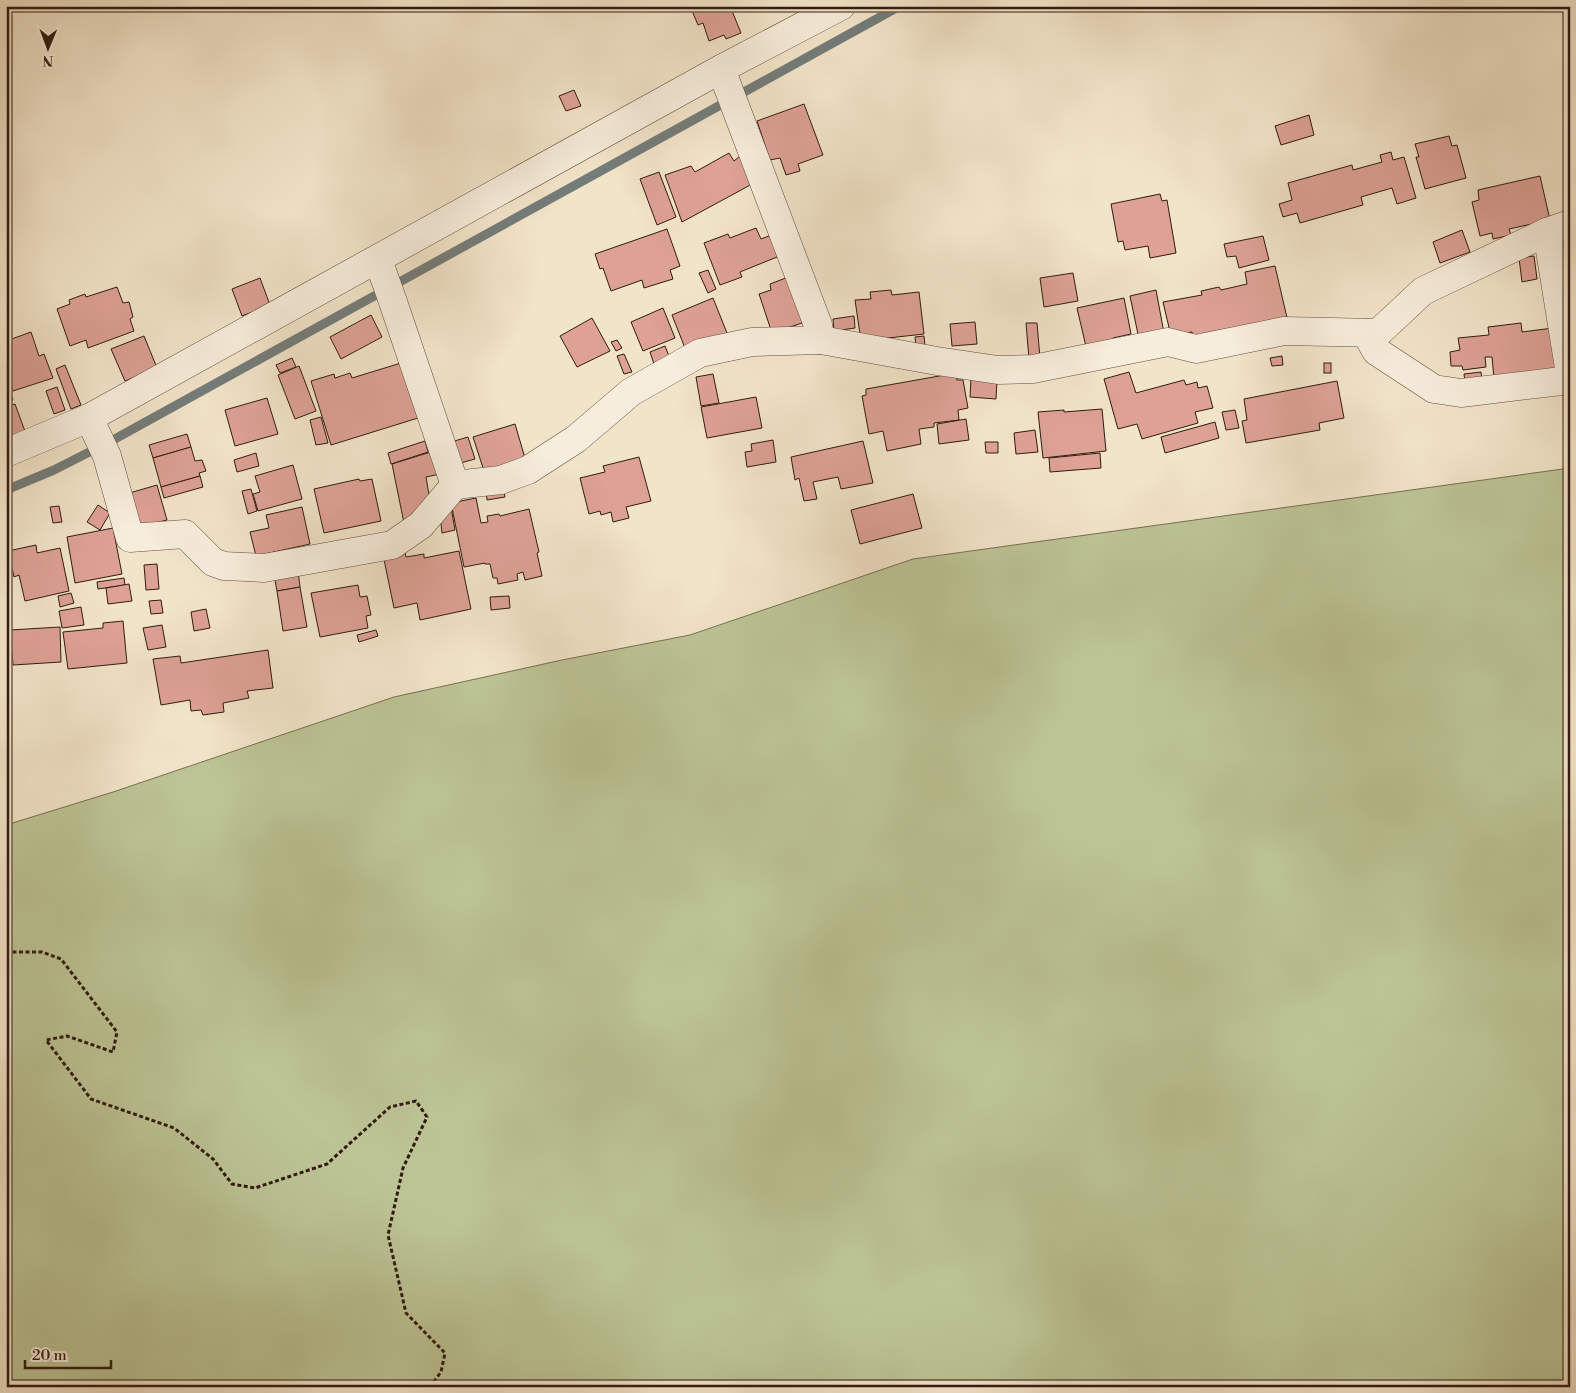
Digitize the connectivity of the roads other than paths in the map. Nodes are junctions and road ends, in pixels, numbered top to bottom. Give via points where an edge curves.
1 (841, 6) edge
2 (729, 89) junction
3 (1558, 228) edge
4 (385, 278) junction
5 (1366, 333) junction
6 (820, 340) junction
7 (1570, 374) edge
8 (1570, 380) edge
9 (98, 437) junction
10 (6, 453) edge
11 (455, 485) junction

1 - 2 street
2 - 4 street
2 - 6 street via 818,326
3 - 5 street via 1424,291 1378,333
3 - 7 street
4 - 9 street
4 - 11 street
5 - 6 street via 1284,331 1196,349 1168,342 1033,369 989,368 937,361
5 - 8 street via 1376,351 1434,389 1461,393
6 - 11 street via 752,342 700,353 631,392 576,439 528,470 501,480
9 - 10 street
9 - 11 street via 130,538 185,534 213,562 224,566 264,568 392,545 421,525

